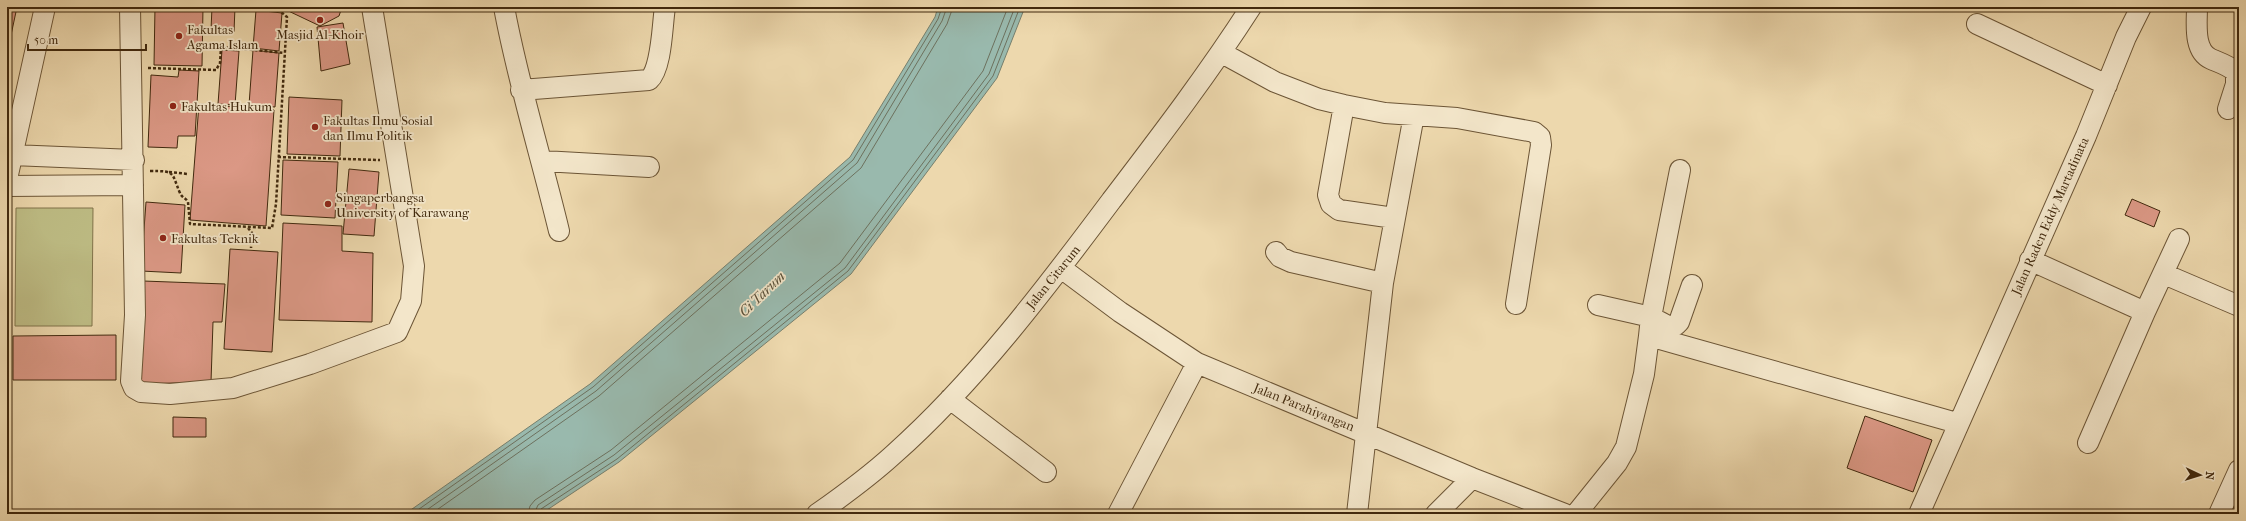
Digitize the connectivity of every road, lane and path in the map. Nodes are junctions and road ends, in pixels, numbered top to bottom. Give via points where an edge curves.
1 (45, 7) edge
2 (130, 7) edge
3 (268, 7) edge
4 (372, 7) edge
5 (504, 7) edge
6 (665, 7) edge
7 (1251, 7) edge
8 (2141, 7) edge
9 (2197, 7) edge
10 (1976, 24) dead end
11 (284, 52) junction
12 (1222, 53) junction
13 (144, 68) dead end
14 (2107, 85) junction
15 (521, 90) junction
16 (1344, 105) junction
17 (2228, 109) dead end
18 (1414, 115) junction
19 (14, 117) edge
20 (12, 155) junction
21 (278, 157) junction
22 (397, 161) junction
23 (543, 161) junction
24 (649, 167) dead end
25 (1680, 170) dead end
26 (169, 172) junction
27 (138, 173) junction
28 (188, 174) dead end
29 (7, 179) edge
30 (7, 186) edge
31 (1394, 218) junction
32 (248, 228) junction
33 (559, 231) dead end
34 (2179, 239) dead end
35 (251, 248) dead end
36 (1276, 252) dead end
37 (2030, 260) junction
38 (1062, 268) junction
39 (2164, 274) junction
40 (1383, 283) junction
41 (1692, 285) dead end
42 (1516, 304) dead end
43 (1598, 305) dead end
44 (2239, 306) edge
45 (2145, 312) junction
46 (1650, 326) junction
47 (1197, 363) junction
48 (950, 399) junction
49 (1957, 423) junction
50 (1366, 432) junction
51 (2088, 444) dead end
52 (2239, 470) edge
53 (1046, 472) dead end
54 (1472, 478) junction
55 (817, 514) edge
56 (1118, 514) edge
57 (1357, 514) edge
58 (1436, 514) edge
59 (1565, 514) edge
60 (1576, 514) edge
61 (1918, 514) edge
62 (2219, 514) edge

1 - 19 street
2 - 27 street
3 - 11 path via 280,11 287,17
4 - 22 street
5 - 15 street
6 - 15 street via 658,60 653,76 649,80
7 - 12 street, Jalan Citarum
8 - 14 street, Jalan Raden Eddy Martadinata
9 - 17 street via 2198,41 2202,52 2236,72 2236,84
10 - 14 street
11 - 13 path via 221,48 220,63 216,70
11 - 21 path
12 - 16 street via 1275,82 1319,99
12 - 38 street, Jalan Citarum
14 - 37 street, Jalan Raden Eddy Martadinata
15 - 23 street
16 - 18 street via 1384,113
16 - 31 street via 1328,195 1331,204 1339,210
18 - 31 street
18 - 42 street via 1457,118 1534,132 1540,137 1541,145
19 - 20 street
20 - 27 street
20 - 29 street
21 - 22 path
21 - 32 path via 276,212 272,228
22 - 27 street via 414,266 411,301 397,332 310,364 233,388 162,393 141,392 134,388 131,381
23 - 24 street
23 - 33 street
25 - 46 street
26 - 27 path
26 - 28 path
26 - 32 path via 176,178 182,197 188,202 190,224
27 - 30 street
31 - 40 street
32 - 35 path via 252,233
34 - 39 street
36 - 40 street via 1291,262
37 - 45 street
37 - 49 street, Jalan Raden Eddy Martadinata
38 - 47 street, Jalan Parahiyangan via 1120,312
38 - 48 street, Jalan Citarum
39 - 44 street
39 - 45 street
40 - 50 street
41 - 46 street via 1676,325
43 - 46 street
45 - 51 street
46 - 49 street
46 - 60 street via 1644,374 1626,447 1617,463
47 - 50 street, Jalan Parahiyangan
47 - 56 street
48 - 53 street
48 - 55 street, Jalan Citarum via 894,454
49 - 61 street, Jalan Raden Eddy Martadinata
50 - 54 street, Jalan Parahiyangan
50 - 57 street
52 - 62 street
54 - 58 street
54 - 59 street, Jalan Parahiyangan

